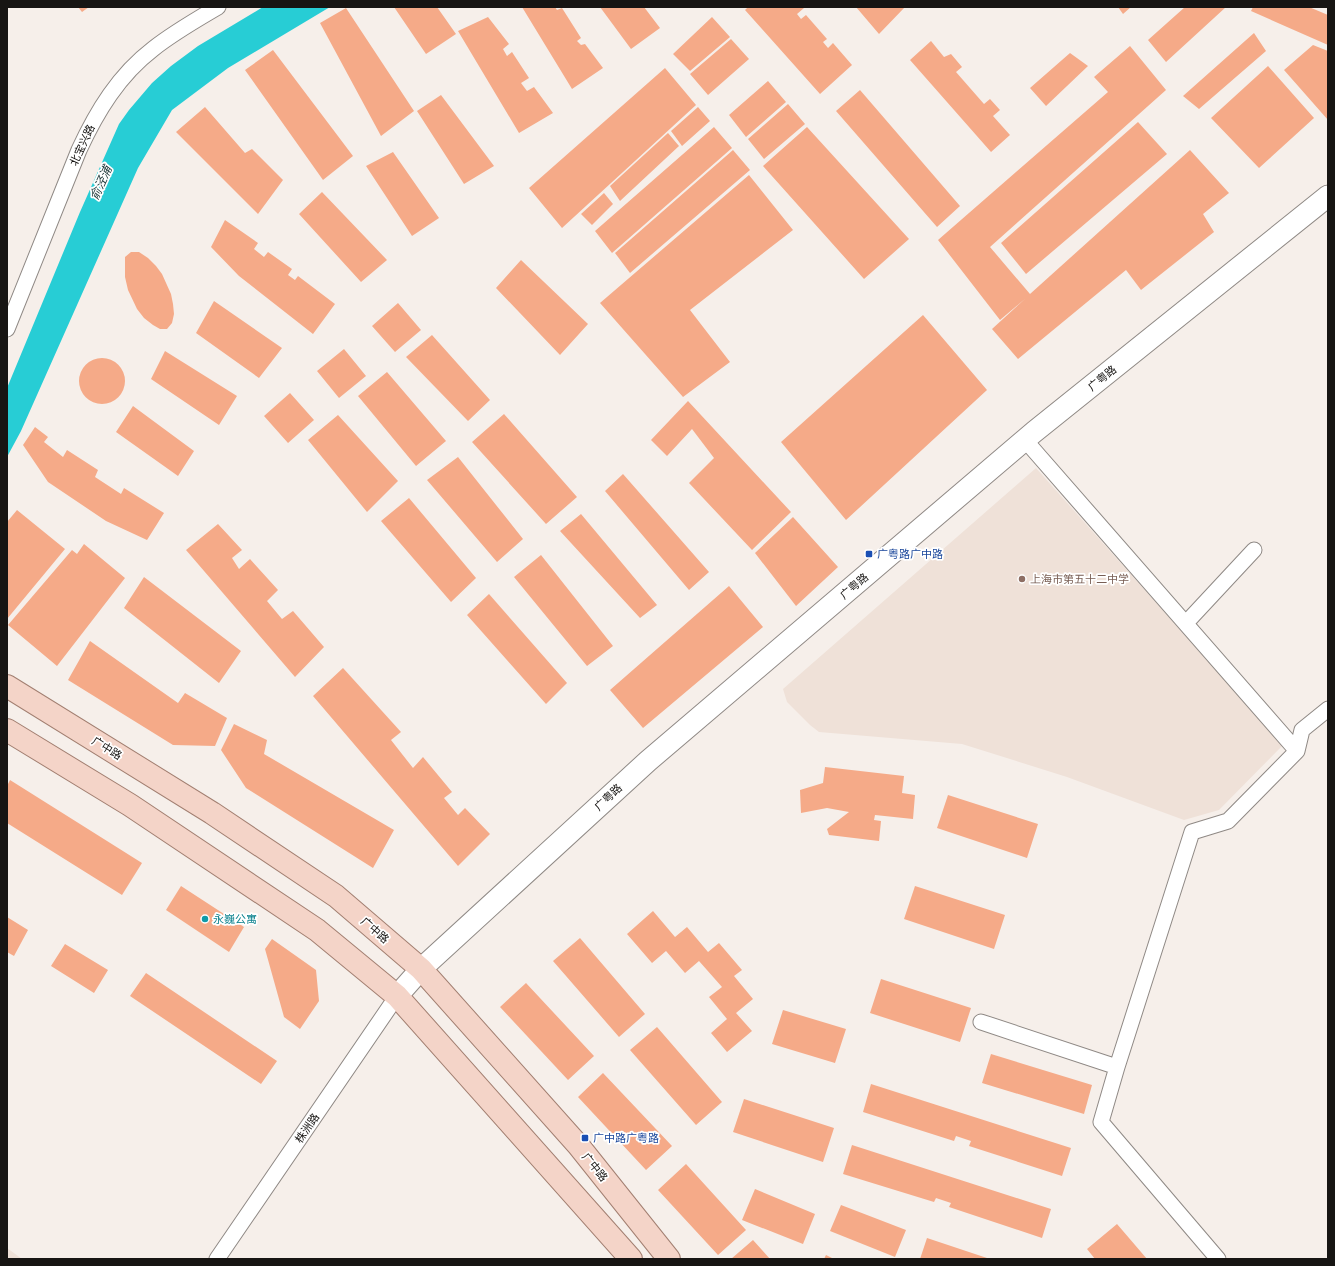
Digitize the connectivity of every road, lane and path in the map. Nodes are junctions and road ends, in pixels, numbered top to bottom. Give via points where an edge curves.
1 (218, 7) edge
2 (1328, 196) edge
3 (7, 329) edge
4 (1025, 440) junction
5 (1254, 550) dead end
6 (1186, 623) junction
7 (7, 686) edge
8 (1328, 709) edge
9 (7, 730) edge
10 (1297, 751) junction
11 (421, 969) junction
12 (397, 996) junction
13 (981, 1022) dead end
14 (1117, 1067) junction
15 (217, 1259) edge
16 (631, 1259) edge
17 (669, 1259) edge
18 (1218, 1259) edge

1 - 3 street, 北宝兴路 via 152,50 108,96 79,150
2 - 4 main road, 广粤路
4 - 6 street
4 - 11 main road, 广粤路 via 648,761
5 - 6 street
6 - 10 street
7 - 11 main road, 广中路 via 212,813 336,896
8 - 10 street via 1302,730
9 - 12 main road via 130,805 317,930
10 - 14 street via 1228,821 1192,832
11 - 12 main road, 广粤路
11 - 17 main road, 广中路 via 578,1146
12 - 15 street, 株洲路
12 - 16 main road
13 - 14 street
14 - 18 street via 1101,1122

